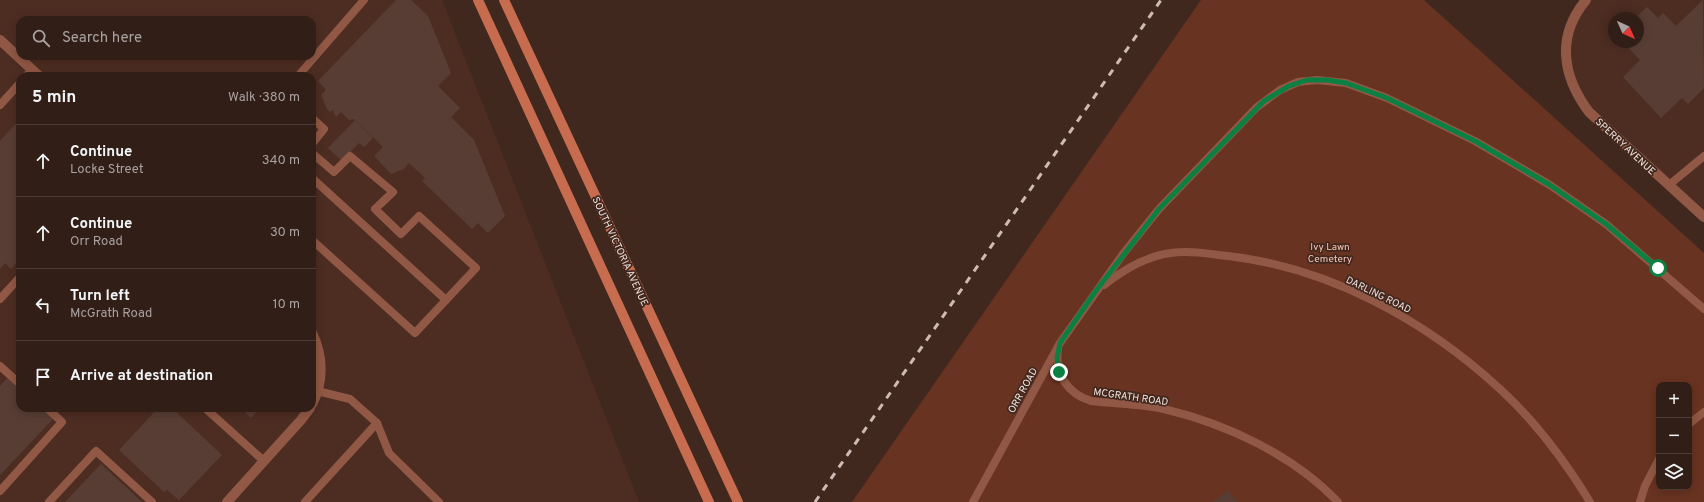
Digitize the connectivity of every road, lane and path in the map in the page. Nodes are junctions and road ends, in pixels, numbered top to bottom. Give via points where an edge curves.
1 (364, 0) edge
2 (478, 0) edge
3 (504, 0) edge
4 (1586, 0) edge
5 (0, 40) edge
6 (316, 55) edge
7 (16, 57) edge
8 (19, 60) edge
9 (312, 60) edge
10 (30, 72) edge
11 (301, 72) edge
12 (16, 87) edge
13 (0, 105) edge
14 (316, 122) edge
15 (316, 139) edge
16 (316, 156) edge
17 (1704, 156) edge
18 (316, 182) edge
19 (1669, 185) junction
20 (1704, 217) edge
21 (316, 244) edge
22 (16, 281) edge
23 (1095, 292) junction
24 (0, 299) edge
25 (446, 300) junction
26 (1704, 309) edge
27 (316, 341) edge
28 (1060, 343) junction
29 (0, 366) edge
30 (16, 380) edge
31 (317, 391) joint
32 (51, 412) edge
33 (210, 412) edge
34 (307, 412) edge
35 (1704, 412) edge
36 (1692, 422) edge
37 (377, 423) junction
38 (266, 459) junction
39 (1656, 465) edge
40 (0, 491) edge
41 (49, 502) edge
42 (152, 502) edge
43 (227, 502) edge
44 (305, 502) edge
45 (439, 502) edge
46 (708, 502) edge
47 (738, 502) edge
48 (973, 502) edge
49 (1338, 502) edge
50 (1590, 502) edge
51 (1640, 502) edge

1 - 6 lane
2 - 46 main road
3 - 47 main road, SOUTH VICTORIA AVENUE
4 - 19 street, SPERRY AVENUE via 1576,14 1567,36 1566,62 1573,87 1589,112
5 - 7 street
8 - 10 street
9 - 11 lane
12 - 13 lane
14 - 15 lane via 324,129
16 - 25 lane via 334,172 350,156 393,192 375,209 401,234 418,216 476,268
17 - 19 lane
18 - 25 lane
19 - 20 street, SPERRY AVENUE
21 - 25 lane via 415,333
22 - 24 lane
23 - 26 lane, ORR ROAD via 1159,209 1264,101 1289,86 1307,80 1327,80 1346,83 1387,98 1475,141 1550,185 1606,224
23 - 28 lane, ORR ROAD
23 - 50 lane, DARLING ROAD via 1116,276 1145,260 1171,253 1197,252 1247,258 1283,266 1318,277 1368,298 1416,324 1460,354 1501,389 1538,428 1571,471
27 - 31 street via 321,362
28 - 48 lane, ORR ROAD
28 - 49 lane, MCGRATH ROAD via 1057,358 1059,372 1066,385 1078,396 1091,401 1163,409 1201,419 1272,452 1305,473
29 - 30 lane
31 - 37 lane via 350,399
32 - 40 lane via 62,422
33 - 38 lane
34 - 38 street
35 - 36 lane
37 - 44 lane
37 - 45 lane via 390,453
38 - 43 street
39 - 51 lane
41 - 42 lane via 96,451

